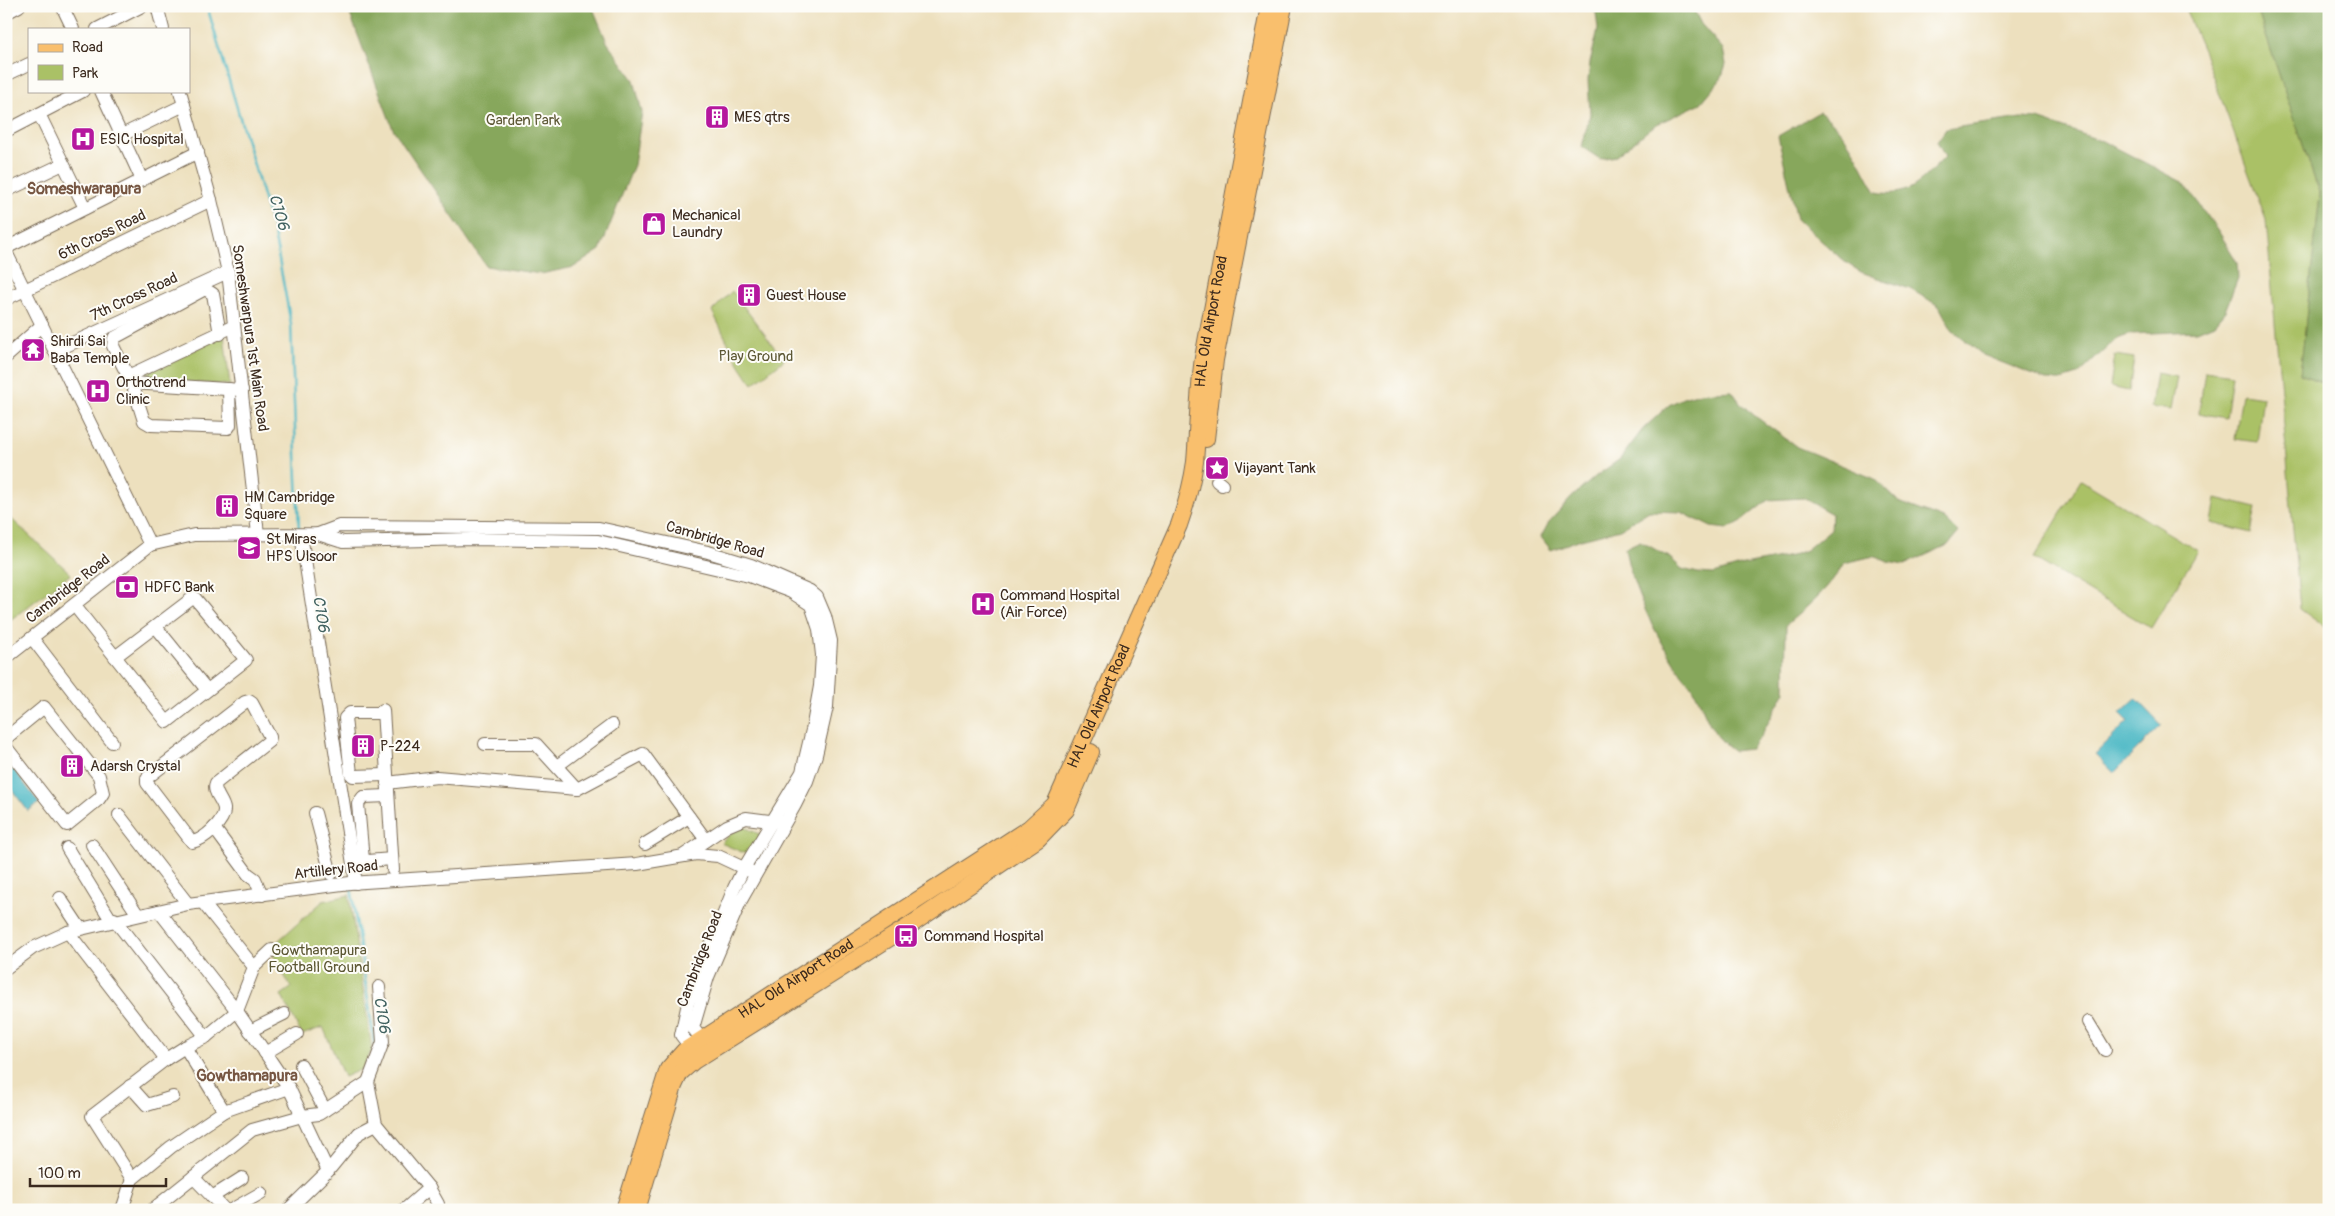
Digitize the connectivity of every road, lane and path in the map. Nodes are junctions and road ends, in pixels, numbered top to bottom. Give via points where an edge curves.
1 (19, 6) edge
2 (62, 6) edge
3 (142, 6) edge
4 (157, 6) edge
5 (1269, 6) edge
6 (1284, 6) edge
7 (6, 13) edge
8 (72, 28) edge
9 (99, 28) edge
10 (163, 28) edge
11 (28, 64) edge
12 (6, 75) edge
13 (81, 92) edge
14 (101, 92) edge
15 (180, 92) edge
16 (184, 105) junction
17 (40, 114) junction
18 (6, 131) edge
19 (122, 136) junction
20 (198, 152) junction
21 (63, 164) junction
22 (142, 180) junction
23 (6, 192) edge
24 (211, 200) junction
25 (84, 208) junction
26 (6, 248) edge
27 (6, 252) edge
28 (228, 272) junction
29 (25, 289) junction
30 (6, 300) edge
31 (42, 325) junction
32 (234, 326) junction
33 (220, 334) junction
34 (55, 351) junction
35 (6, 357) edge
36 (130, 379) junction
37 (236, 390) junction
38 (1186, 523) junction
39 (258, 534) junction
40 (301, 535) junction
41 (150, 545) junction
42 (74, 605) junction
43 (156, 627) junction
44 (32, 638) junction
45 (115, 657) junction
46 (6, 658) edge
47 (207, 690) junction
48 (612, 725) dead end
49 (6, 738) edge
50 (112, 742) dead end
51 (485, 744) dead end
52 (6, 747) edge
53 (557, 766) junction
54 (387, 784) junction
55 (577, 789) junction
56 (315, 813) dead end
57 (119, 815) dead end
58 (689, 817) junction
59 (778, 822) junction
60 (214, 828) junction
61 (706, 840) junction
62 (645, 844) dead end
63 (92, 845) dead end
64 (67, 848) dead end
65 (682, 857) junction
66 (744, 868) junction
67 (331, 874) dead end
68 (757, 874) junction
69 (356, 883) junction
70 (259, 895) junction
71 (60, 898) dead end
72 (203, 902) junction
73 (188, 904) junction
74 (159, 911) junction
75 (138, 915) junction
76 (113, 920) junction
77 (74, 930) junction
78 (272, 950) dead end
79 (254, 967) junction
80 (6, 968) edge
81 (379, 987) dead end
82 (237, 1011) junction
83 (284, 1014) dead end
84 (2088, 1022) dead end
85 (250, 1031) junction
86 (297, 1034) dead end
87 (206, 1037) junction
88 (185, 1046) junction
89 (700, 1049) junction
90 (2105, 1050) dead end
91 (265, 1053) junction
92 (166, 1059) junction
93 (301, 1065) dead end
94 (368, 1082) junction
95 (130, 1086) junction
96 (289, 1088) junction
97 (173, 1097) dead end
98 (325, 1110) junction
99 (224, 1111) junction
100 (302, 1116) junction
101 (374, 1125) junction
102 (328, 1171) junction
103 (192, 1177) junction
104 (242, 1178) dead end
105 (132, 1179) junction
106 (429, 1188) junction
107 (261, 1193) dead end
108 (212, 1197) junction
109 (124, 1209) edge
110 (152, 1210) edge
111 (225, 1210) edge
112 (231, 1210) edge
113 (288, 1210) edge
114 (404, 1210) edge
115 (438, 1210) edge
116 (624, 1210) edge
117 (637, 1210) edge

1 - 7 street
2 - 8 street
3 - 9 street
4 - 10 street
5 - 38 main road, HAL Old Airport Road via 1203,358
6 - 38 main road, HAL Old Airport Road via 1215,360 1200,484
11 - 12 street
13 - 17 street
14 - 19 street
15 - 16 street, Someshwarpura 1st Main Road
16 - 19 street
16 - 20 street, Someshwarpura 1st Main Road
17 - 18 street
17 - 21 street
19 - 22 street
20 - 22 street
20 - 24 street, Someshwarpura 1st Main Road
21 - 23 street
21 - 25 street
22 - 25 street
24 - 28 street, Someshwarpura 1st Main Road
24 - 29 street, 6th Cross Road
25 - 26 street
27 - 29 street
28 - 32 street, Someshwarpura 1st Main Road
28 - 34 street, 7th Cross Road
29 - 30 street, 6th Cross Road
29 - 31 street
31 - 34 street
31 - 35 street
32 - 33 street
32 - 37 street, Someshwarpura 1st Main Road
33 - 36 street
33 - 36 street via 213,294 205,290 114,338 113,346
34 - 41 street
36 - 37 street
36 - 37 street via 144,421 151,425 228,428
37 - 39 street, Someshwarpura 1st Main Road
38 - 89 main road, HAL Old Airport Road via 1066,810 1030,845 909,926
39 - 40 street, Cambridge Road
39 - 41 street, Cambridge Road via 194,535
40 - 59 street, Cambridge Road via 318,534 340,526 600,528 708,552 751,565 810,591 817,597 825,616 831,641 827,707 807,781
40 - 69 street
41 - 42 street, Cambridge Road
42 - 44 street, Cambridge Road
42 - 45 street
43 - 45 street
43 - 47 street
43 - 47 street via 194,597 246,660
44 - 46 street, Cambridge Road
44 - 50 street
45 - 47 street via 167,722
48 - 53 street
49 - 52 street via 44,707 99,776 103,793 67,825
51 - 53 street via 536,744
53 - 55 street
54 - 54 street via 393,865 363,860 358,804 363,797
54 - 54 street via 383,712 350,713 345,718 351,774
54 - 55 street via 437,777
55 - 58 street via 643,754
56 - 67 street
57 - 73 street
58 - 61 street
58 - 62 street
59 - 61 street, Artillery Road via 746,818
59 - 66 street, Cambridge Road
59 - 68 street, Cambridge Road
60 - 60 street via 196,841 189,840 146,781 249,701 270,738 214,786 224,808
60 - 70 street via 255,879
61 - 65 street, Artillery Road
63 - 75 street
64 - 76 street
65 - 66 street, Artillery Road via 696,854 718,856
65 - 69 street, Artillery Road via 637,864
66 - 68 street, Artillery Road
66 - 89 street, Cambridge Road via 688,1003 681,1035
68 - 89 street, Cambridge Road via 740,902 705,986 693,1028
69 - 70 street, Artillery Road
70 - 72 street, Artillery Road
71 - 77 street
72 - 73 street, Artillery Road
72 - 79 street
73 - 74 street, Artillery Road
74 - 75 street, Artillery Road
74 - 82 street
75 - 76 street, Artillery Road
76 - 77 street, Artillery Road
76 - 87 street
77 - 80 street, Artillery Road via 33,948
77 - 92 street
78 - 79 street
79 - 82 street
81 - 94 street via 383,1042
82 - 85 street
82 - 87 street
83 - 85 street
84 - 90 street
85 - 91 street
86 - 91 street
87 - 88 street
88 - 92 street
88 - 99 street
89 - 116 main road, HAL Old Airport Road via 668,1069
89 - 117 main road, HAL Old Airport Road via 674,1086
91 - 96 street
92 - 95 street
93 - 98 street
94 - 98 street
94 - 101 street
95 - 97 street via 147,1105
95 - 105 street via 92,1116
96 - 99 street
96 - 100 street
98 - 100 street
99 - 105 street via 171,1147
100 - 102 street
100 - 103 street via 252,1130
101 - 102 street via 359,1133
101 - 106 street
102 - 113 street
103 - 108 street
103 - 110 street
104 - 108 street
105 - 109 street
106 - 114 street
106 - 115 street
107 - 112 street
108 - 111 street

